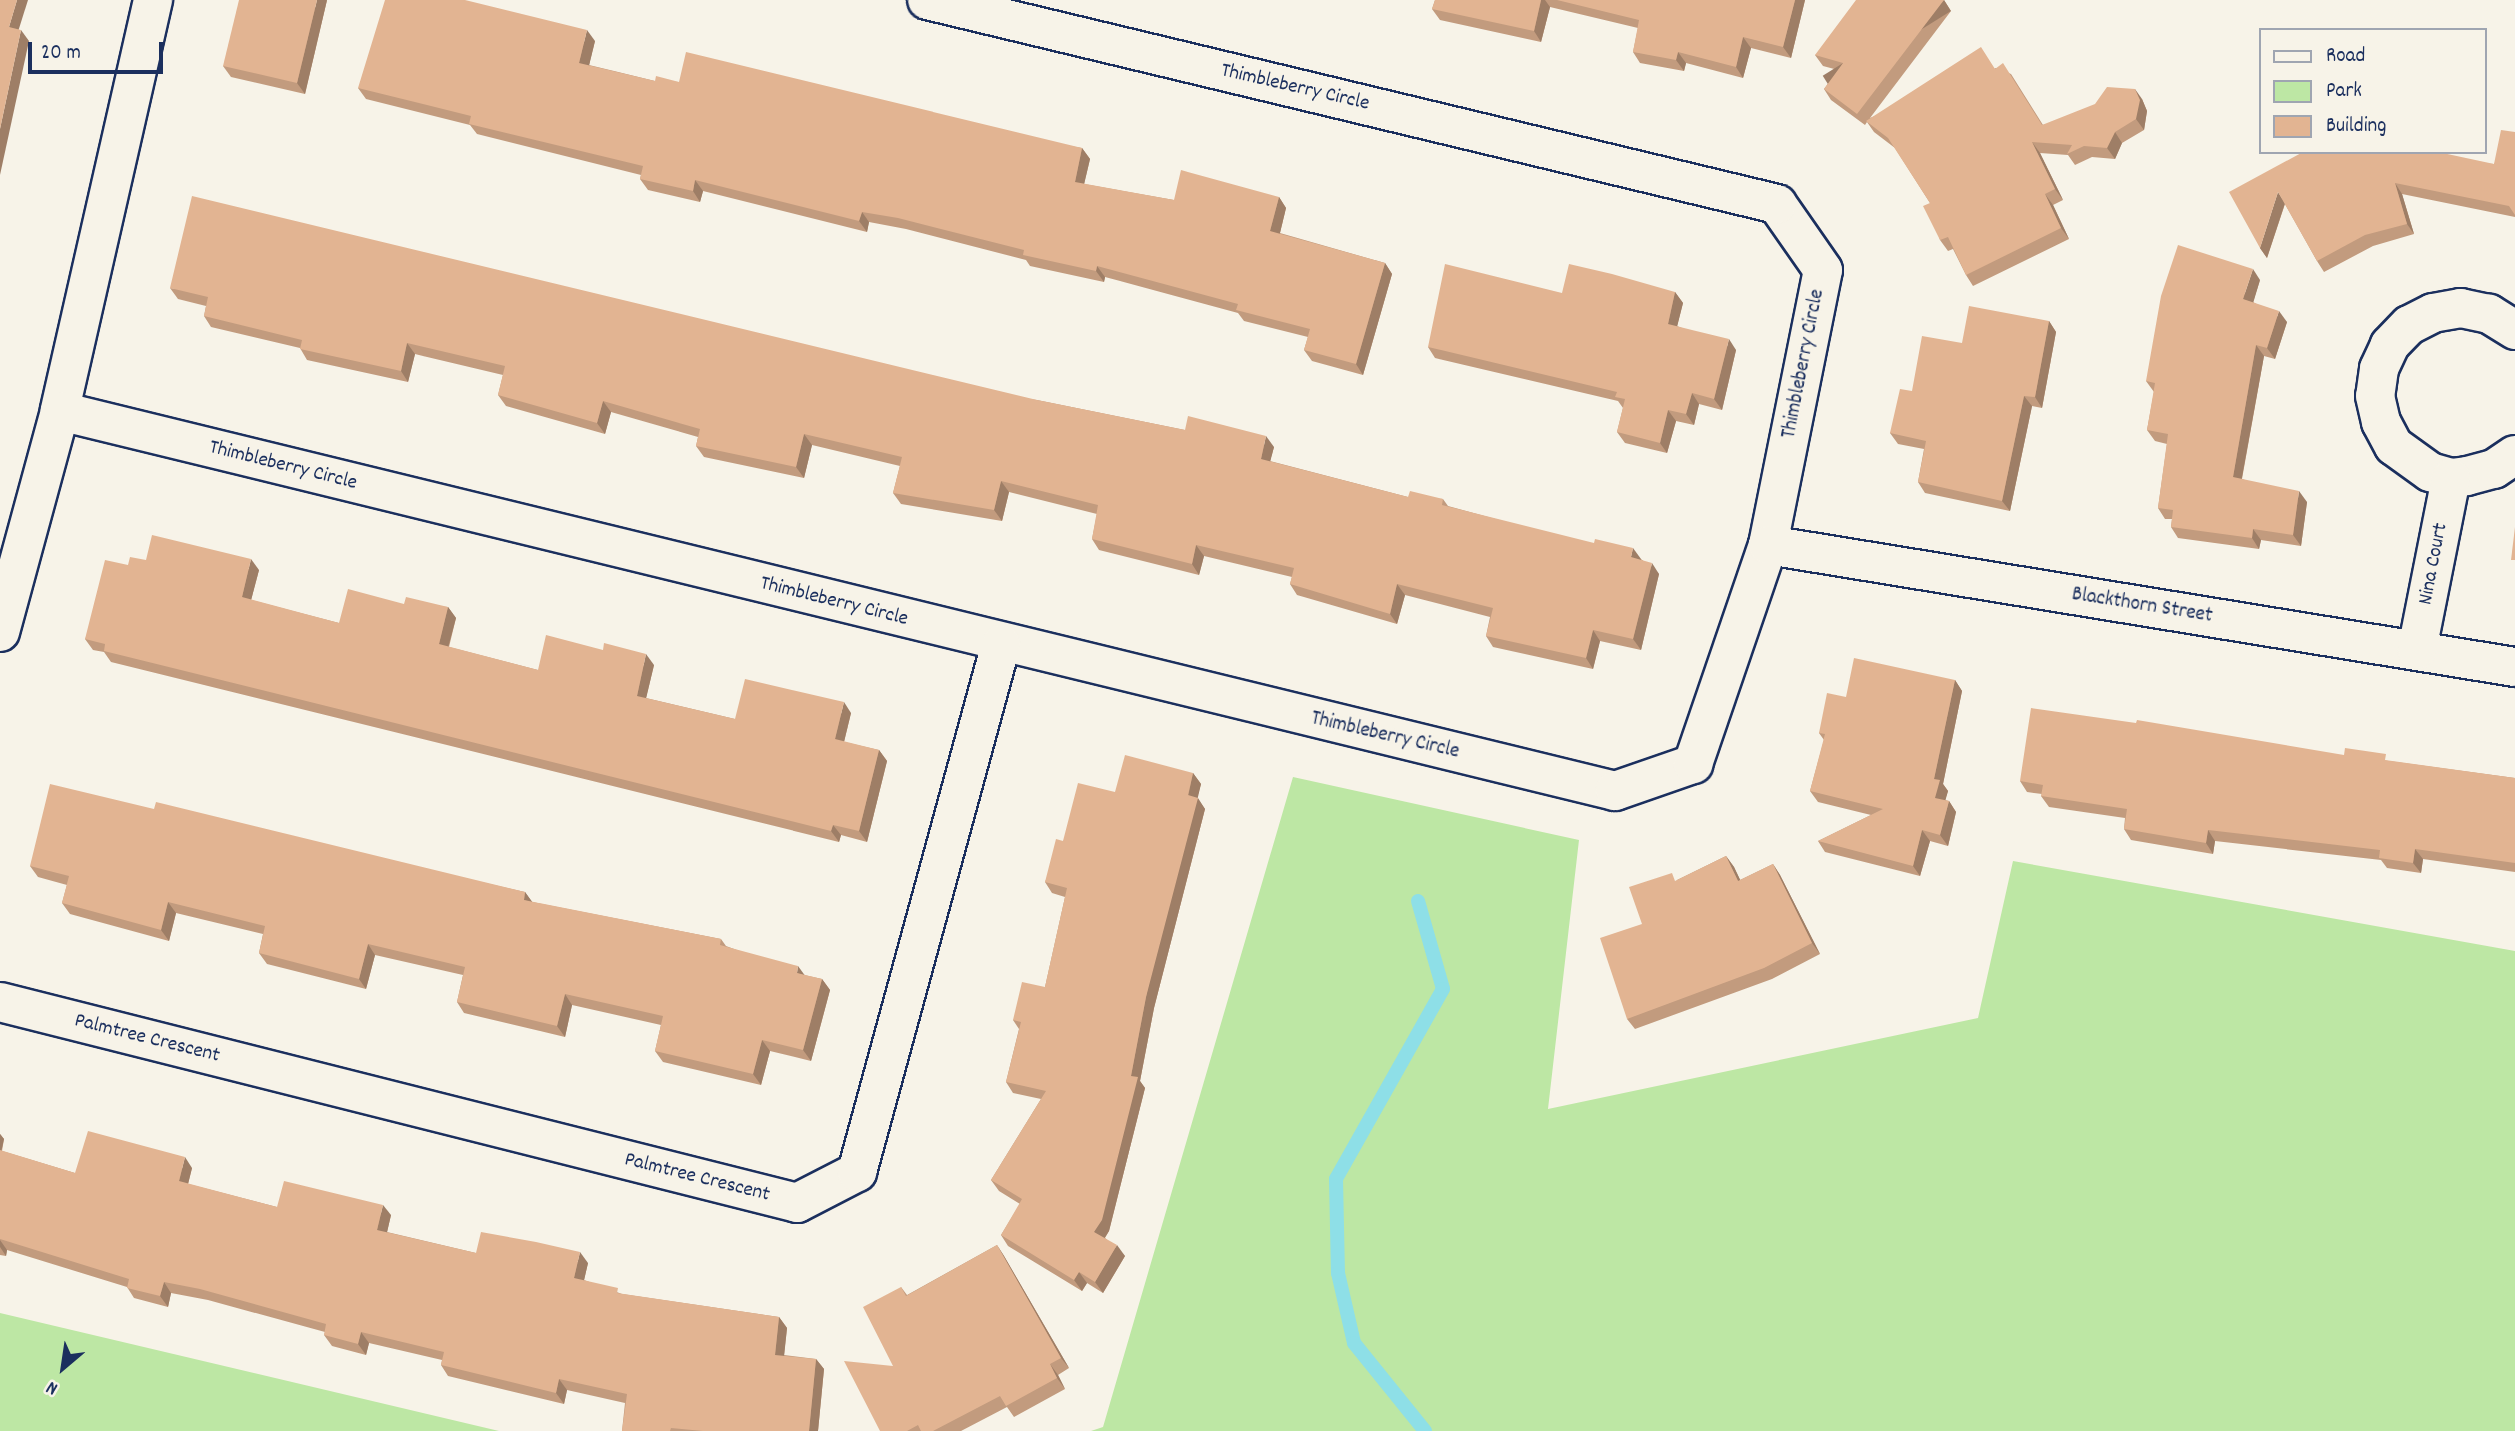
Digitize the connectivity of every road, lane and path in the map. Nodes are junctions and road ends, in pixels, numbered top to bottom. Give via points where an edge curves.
1 (153, 0) edge
2 (927, 0) edge
3 (2515, 330) edge
4 (60, 411) junction
5 (2515, 455) edge
6 (2451, 478) junction
7 (1768, 545) junction
8 (0, 632) edge
9 (1001, 644) junction
10 (2417, 650) junction
11 (2515, 667) edge
12 (0, 1002) edge

1 - 4 street
2 - 7 street, Thimbleberry Circle via 1777,204 1823,270
3 - 6 street via 2489,314 2461,308 2433,313 2409,325 2390,345 2379,369 2375,396 2381,422 2394,446 2415,464
4 - 8 street
4 - 9 street, Thimbleberry Circle
5 - 6 street via 2494,469
6 - 10 street, Nina Court
7 - 9 street, Thimbleberry Circle via 1693,764 1615,791
7 - 10 street, Blackthorn Street
9 - 12 street, Palmtree Crescent via 858,1172 797,1203
10 - 11 street, Blackthorn Street

